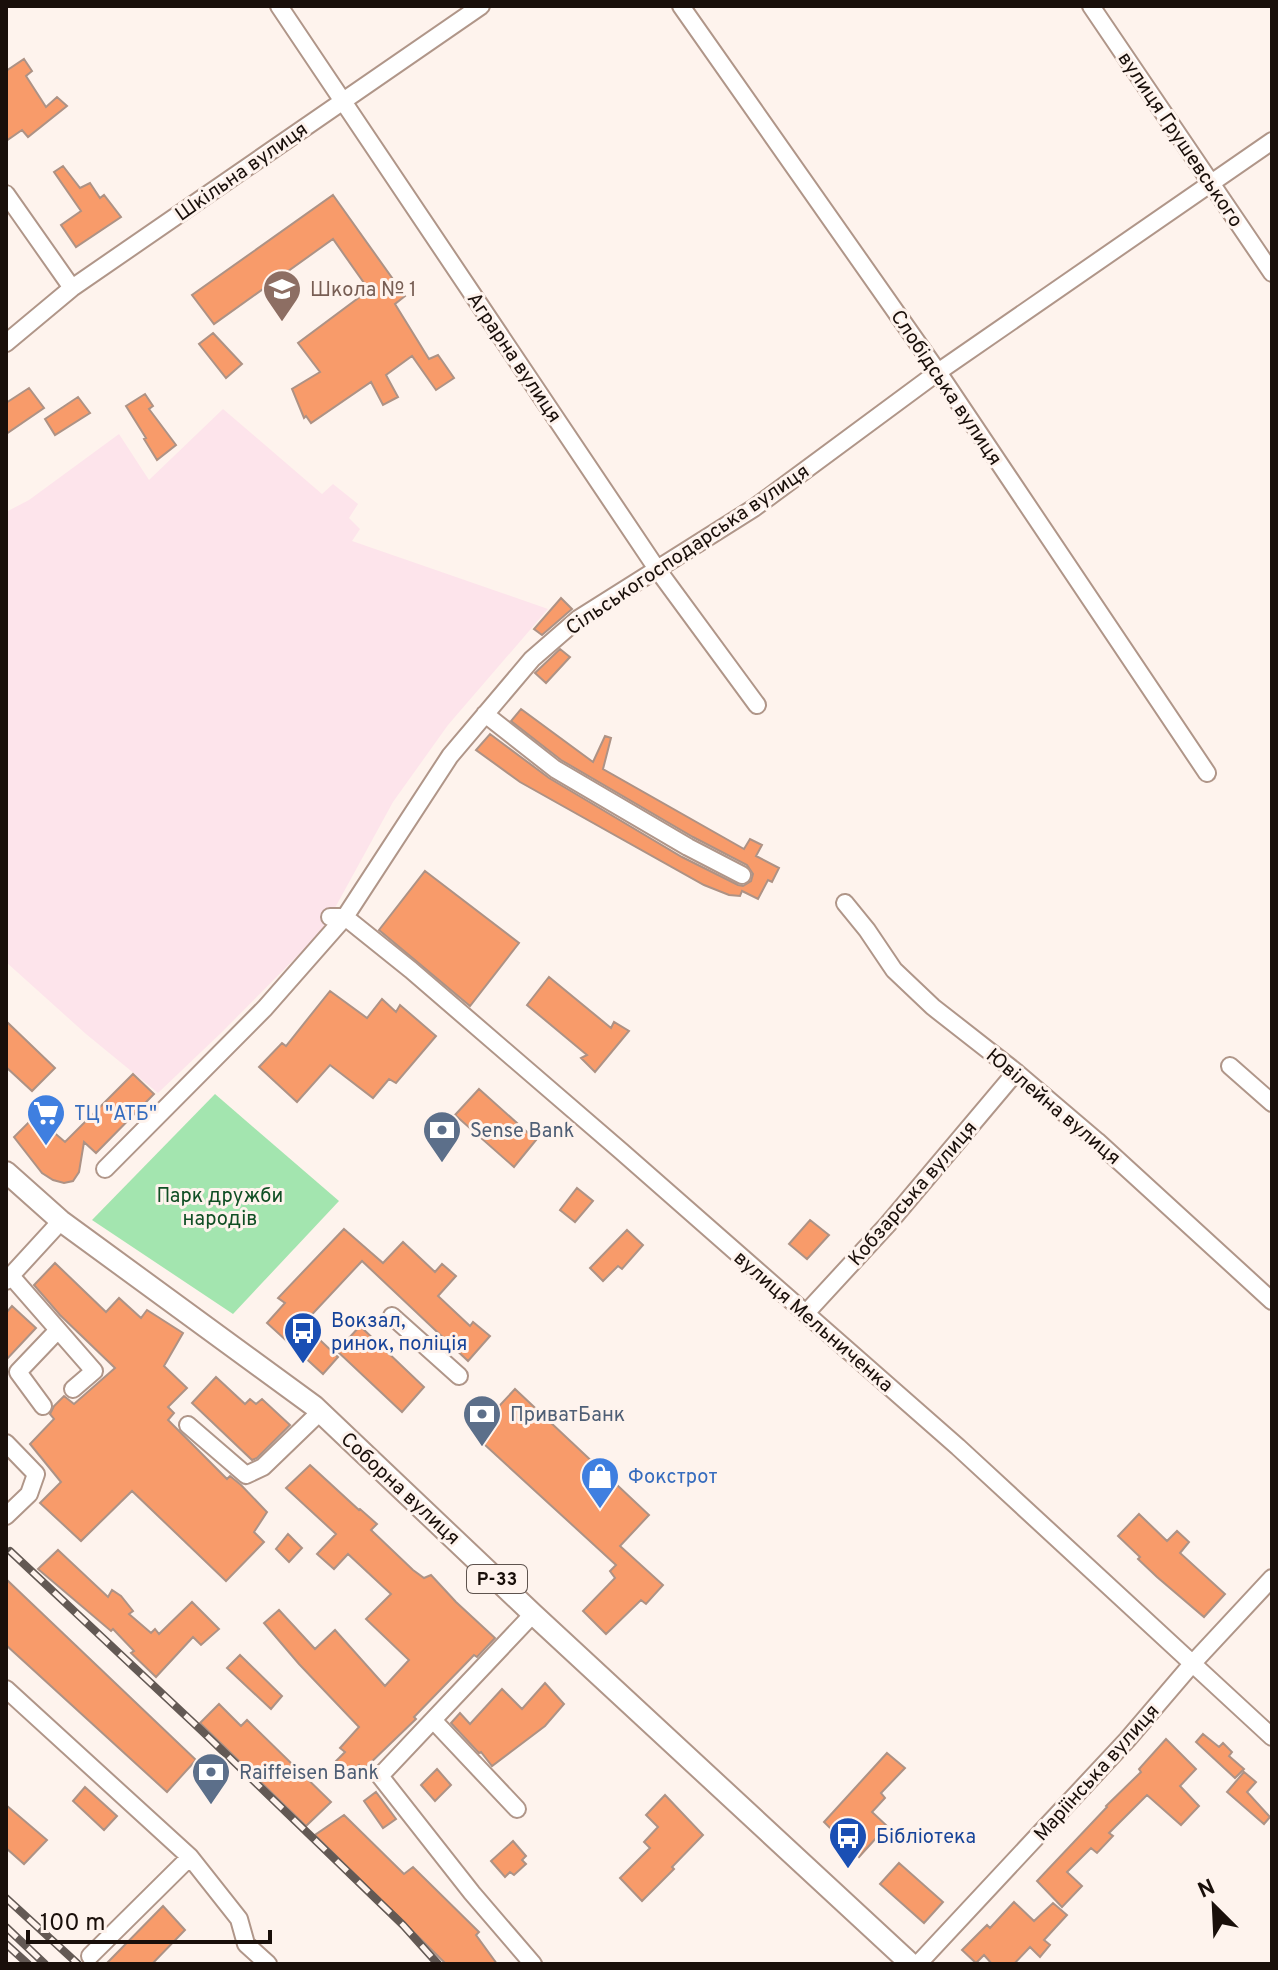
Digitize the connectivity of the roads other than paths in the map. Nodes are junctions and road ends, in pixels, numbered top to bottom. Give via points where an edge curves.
1 (279, 6) edge
2 (481, 6) edge
3 (681, 6) edge
4 (1091, 6) edge
5 (344, 100) junction
6 (1272, 141) edge
7 (1211, 183) junction
8 (6, 194) edge
9 (1272, 273) edge
10 (72, 288) junction
11 (6, 343) edge
12 (938, 372) junction
13 (657, 569) junction
14 (757, 705) dead end
15 (485, 714) junction
16 (1207, 773) dead end
17 (742, 875) dead end
18 (845, 903) dead end
19 (337, 917) junction
20 (1230, 1066) dead end
21 (1016, 1072) junction
22 (1272, 1103) edge
23 (105, 1169) dead end
24 (6, 1172) edge
25 (61, 1221) junction
26 (8, 1278) edge
27 (1272, 1301) edge
28 (806, 1313) junction
29 (392, 1316) dead end
30 (58, 1330) junction
31 (459, 1376) dead end
32 (73, 1389) dead end
33 (43, 1406) dead end
34 (320, 1412) junction
35 (188, 1425) dead end
36 (6, 1443) edge
37 (6, 1516) edge
38 (1272, 1578) edge
39 (533, 1614) junction
40 (1192, 1664) junction
41 (6, 1689) edge
42 (433, 1720) junction
43 (1272, 1737) edge
44 (517, 1809) dead end
45 (190, 1857) junction
46 (90, 1956) dead end
47 (268, 1964) edge
48 (533, 1964) edge
49 (911, 1964) edge
50 (918, 1964) edge

1 - 5 street, Аграрна вулиця
2 - 5 street, Шкільна вулиця
3 - 12 street, Слобідська вулиця
4 - 7 street, вулиця Грушевського
5 - 10 street, Шкільна вулиця
5 - 13 street, Аграрна вулиця
6 - 7 street, Сільськогосподарська вулиця
7 - 9 street, вулиця Грушевського
7 - 12 street, Сільськогосподарська вулиця
8 - 10 street
10 - 11 street, Шкільна вулиця
12 - 13 street, Сільськогосподарська вулиця via 754,508
12 - 16 street, Слобідська вулиця
13 - 14 street, Аграрна вулиця
13 - 15 street, Сільськогосподарська вулиця via 578,619 532,659
15 - 17 street via 555,769
15 - 19 street, Сільськогосподарська вулиця
18 - 21 street, Ювілейна вулиця via 894,970
19 - 23 street, Сільськогосподарська вулиця via 265,1008
19 - 28 street, вулиця Мельниченка via 411,970
20 - 22 street
21 - 27 street, Ювілейна вулиця
21 - 28 street, Кобзарська вулиця
24 - 25 main road, Соборна вулиця / Р-33
25 - 26 street
25 - 34 main road, Соборна вулиця / Р-33
26 - 30 street
28 - 40 street, вулиця Мельниченка
29 - 31 street
30 - 32 street via 94,1371
30 - 33 street via 18,1372
34 - 35 street via 263,1467 246,1475
34 - 39 main road, Соборна вулиця / Р-33
36 - 37 street via 36,1474 29,1494
38 - 40 street, Маріїнська вулиця
39 - 42 street
39 - 49 main road, Соборна вулиця / Р-33
40 - 43 street, вулиця Мельниченка
40 - 50 street, Маріїнська вулиця
41 - 45 street
42 - 44 street
42 - 48 street via 380,1776
45 - 46 street
45 - 47 street via 239,1919 246,1944

